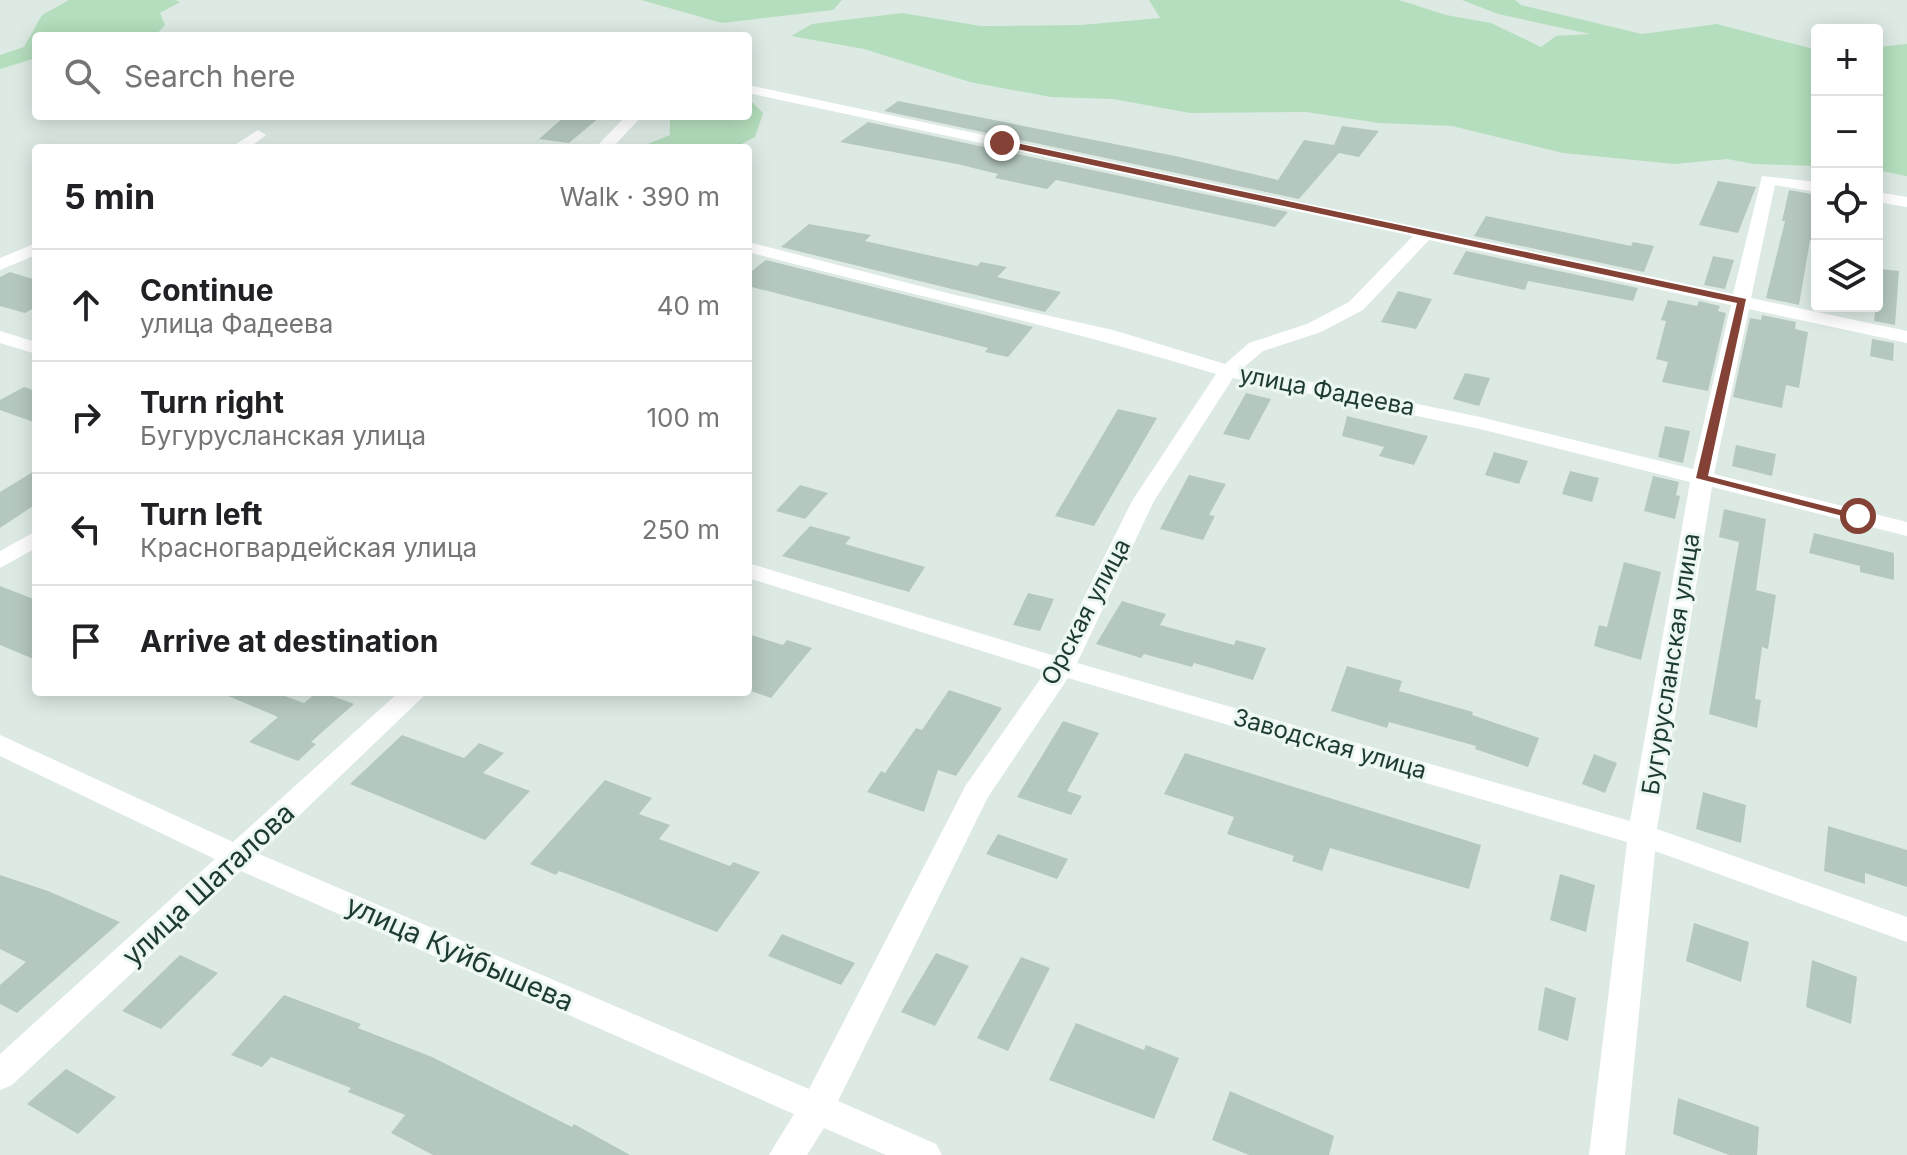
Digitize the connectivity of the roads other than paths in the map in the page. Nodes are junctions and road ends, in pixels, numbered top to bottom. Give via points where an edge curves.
1 (752, 90) edge
2 (630, 120) edge
3 (258, 135) dead end
4 (244, 144) edge
5 (607, 144) edge
6 (1811, 186) edge
7 (1883, 198) edge
8 (1907, 202) edge
9 (1425, 234) junction
10 (752, 248) edge
11 (32, 250) edge
12 (0, 265) edge
13 (1742, 302) junction
14 (0, 337) edge
15 (1907, 337) edge
16 (32, 347) edge
17 (1228, 371) junction
18 (1702, 478) junction
19 (1907, 529) edge
20 (32, 541) edge
21 (0, 561) edge
22 (752, 571) edge
23 (1062, 667) junction
24 (411, 696) edge
25 (0, 745) edge
26 (1642, 835) junction
27 (238, 857) junction
28 (1907, 930) edge
29 (0, 1075) edge
30 (817, 1108) junction
31 (787, 1155) edge
32 (924, 1155) edge
33 (1607, 1155) edge

1 - 9 street
2 - 5 street
3 - 4 street
6 - 13 street, Бугурусланская улица via 1768,179
7 - 8 street
9 - 13 street
9 - 17 street, Орская улица via 1356,306 1314,328 1256,347
10 - 17 street, улица Фадеева via 1106,334
11 - 12 street
13 - 15 street
13 - 18 street, Бугурусланская улица
14 - 16 street
17 - 18 street, улица Фадеева via 1480,423
17 - 23 street, Орская улица via 1143,501
18 - 19 street, улица Фадеева
18 - 26 street, Бугурусланская улица
20 - 21 street
22 - 23 street, Заводская улица
23 - 26 street, Заводская улица
23 - 30 street, Орская улица via 976,792
24 - 27 street, улица Шаталова
25 - 27 street, улица Куйбышева
26 - 28 street, Заводская улица
26 - 33 street, Бугурусланская улица
27 - 29 street, улица Шаталова
27 - 30 street, улица Куйбышева
30 - 31 street, Орская улица
30 - 32 street, улица Куйбышева

